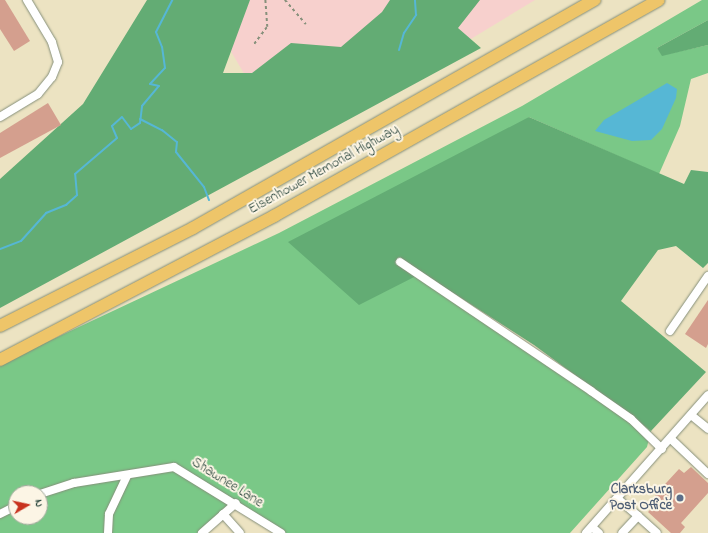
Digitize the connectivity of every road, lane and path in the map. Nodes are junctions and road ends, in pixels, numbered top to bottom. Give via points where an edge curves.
1 (27, 0) edge
2 (265, 0) edge
3 (285, 0) edge
4 (595, 0) edge
5 (659, 0) edge
6 (306, 24) dead end
7 (254, 44) dead end
8 (0, 117) edge
9 (400, 262) dead end
10 (708, 276) edge
11 (0, 326) edge
12 (670, 331) dead end
13 (0, 360) edge
14 (708, 395) edge
15 (691, 414) junction
16 (708, 429) edge
17 (670, 439) junction
18 (662, 449) junction
19 (708, 474) edge
20 (127, 476) junction
21 (48, 491) edge
22 (618, 499) junction
23 (236, 503) junction
24 (223, 514) junction
25 (638, 516) junction
26 (589, 530) edge
27 (108, 533) edge
28 (202, 533) edge
29 (240, 533) edge
30 (281, 533) edge
31 (599, 533) edge
32 (622, 533) edge
33 (657, 533) edge

1 - 8 street via 52,42 58,62 38,94
2 - 7 path via 267,26
3 - 6 path
4 - 11 highway, Eisenhower Memorial Highway via 193,228
5 - 13 highway, Eisenhower Memorial Highway via 280,212
9 - 18 street via 591,390 630,419
10 - 12 street
14 - 15 street
15 - 16 street
15 - 17 street
17 - 18 street
17 - 19 street
18 - 22 street
20 - 21 street, Shawnee Lane via 74,483
20 - 23 street, Shawnee Lane via 160,466 174,467
20 - 27 street via 109,514
22 - 25 street
22 - 26 street
23 - 24 street
23 - 30 street, Shawnee Lane
24 - 28 street
24 - 29 street
25 - 32 street
25 - 33 street
26 - 31 street

